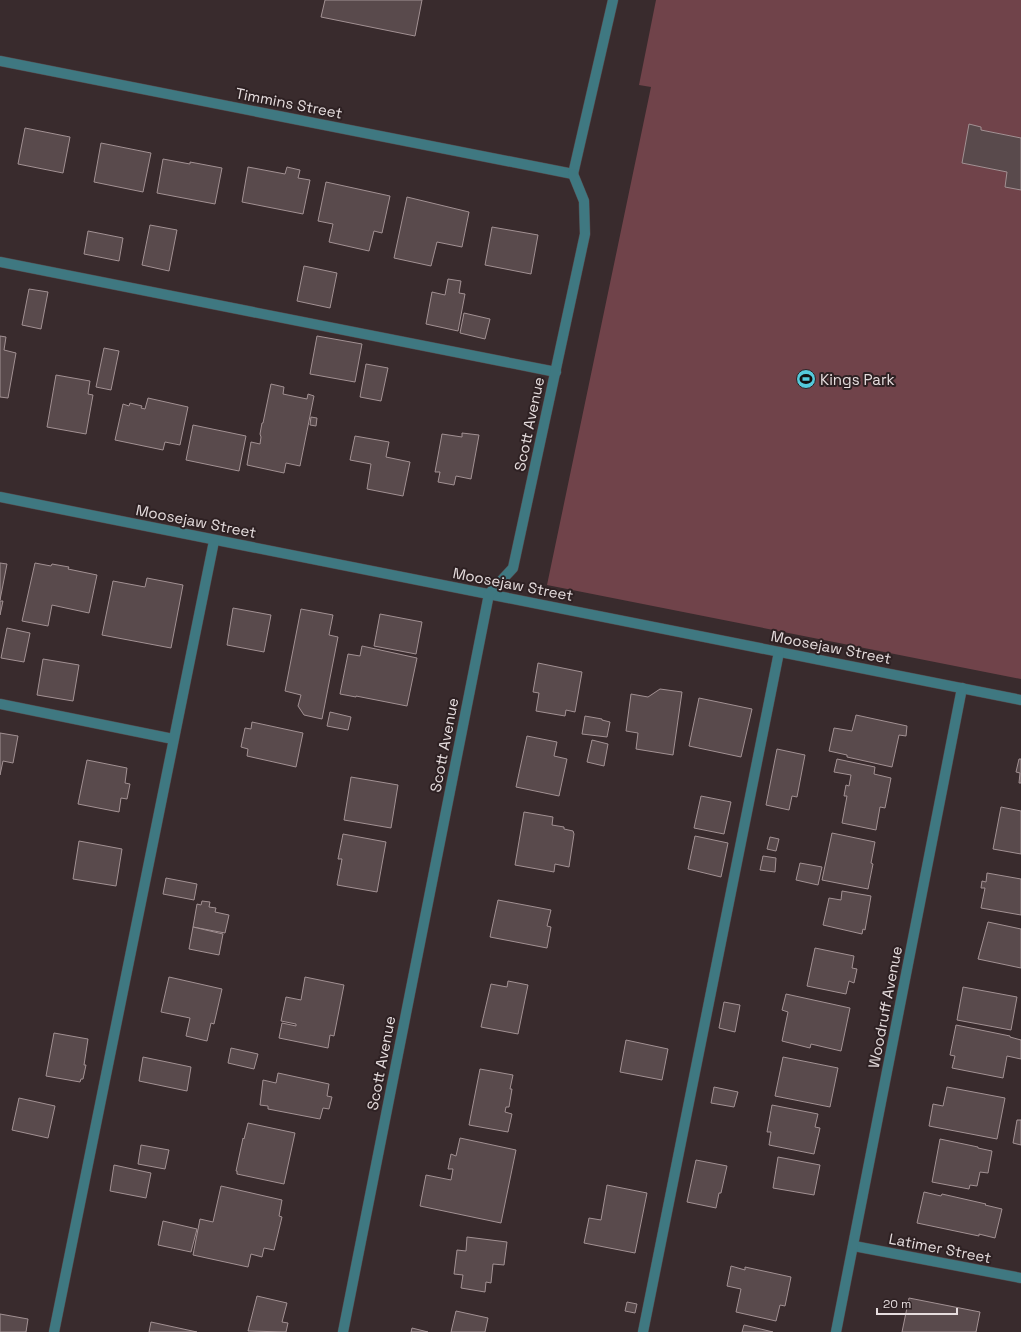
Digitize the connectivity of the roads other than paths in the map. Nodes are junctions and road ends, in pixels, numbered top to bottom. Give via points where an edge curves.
1 (613, 0) edge
2 (0, 61) edge
3 (573, 174) junction
4 (0, 262) edge
5 (556, 372) junction
6 (0, 497) edge
7 (214, 541) junction
8 (490, 594) junction
9 (779, 652) junction
10 (962, 688) junction
11 (1021, 700) edge
12 (0, 704) edge
13 (173, 739) junction
14 (854, 1246) junction
15 (1021, 1278) edge
16 (54, 1332) edge
17 (343, 1332) edge
18 (643, 1332) edge
19 (836, 1332) edge

1 - 3 street
2 - 3 street, Timmins Street
3 - 5 street, Scott Avenue via 584,201 586,234
4 - 5 street
5 - 8 street, Scott Avenue via 513,568
6 - 7 street, Moosejaw Street
7 - 8 street, Moosejaw Street
7 - 13 street
8 - 9 street, Moosejaw Street
8 - 17 street, Scott Avenue
9 - 10 street, Moosejaw Street
9 - 18 street
10 - 11 street, Moosejaw Street
10 - 14 street, Woodruff Avenue
12 - 13 street
13 - 16 street
14 - 15 street, Latimer Street
14 - 19 street, Woodruff Avenue

